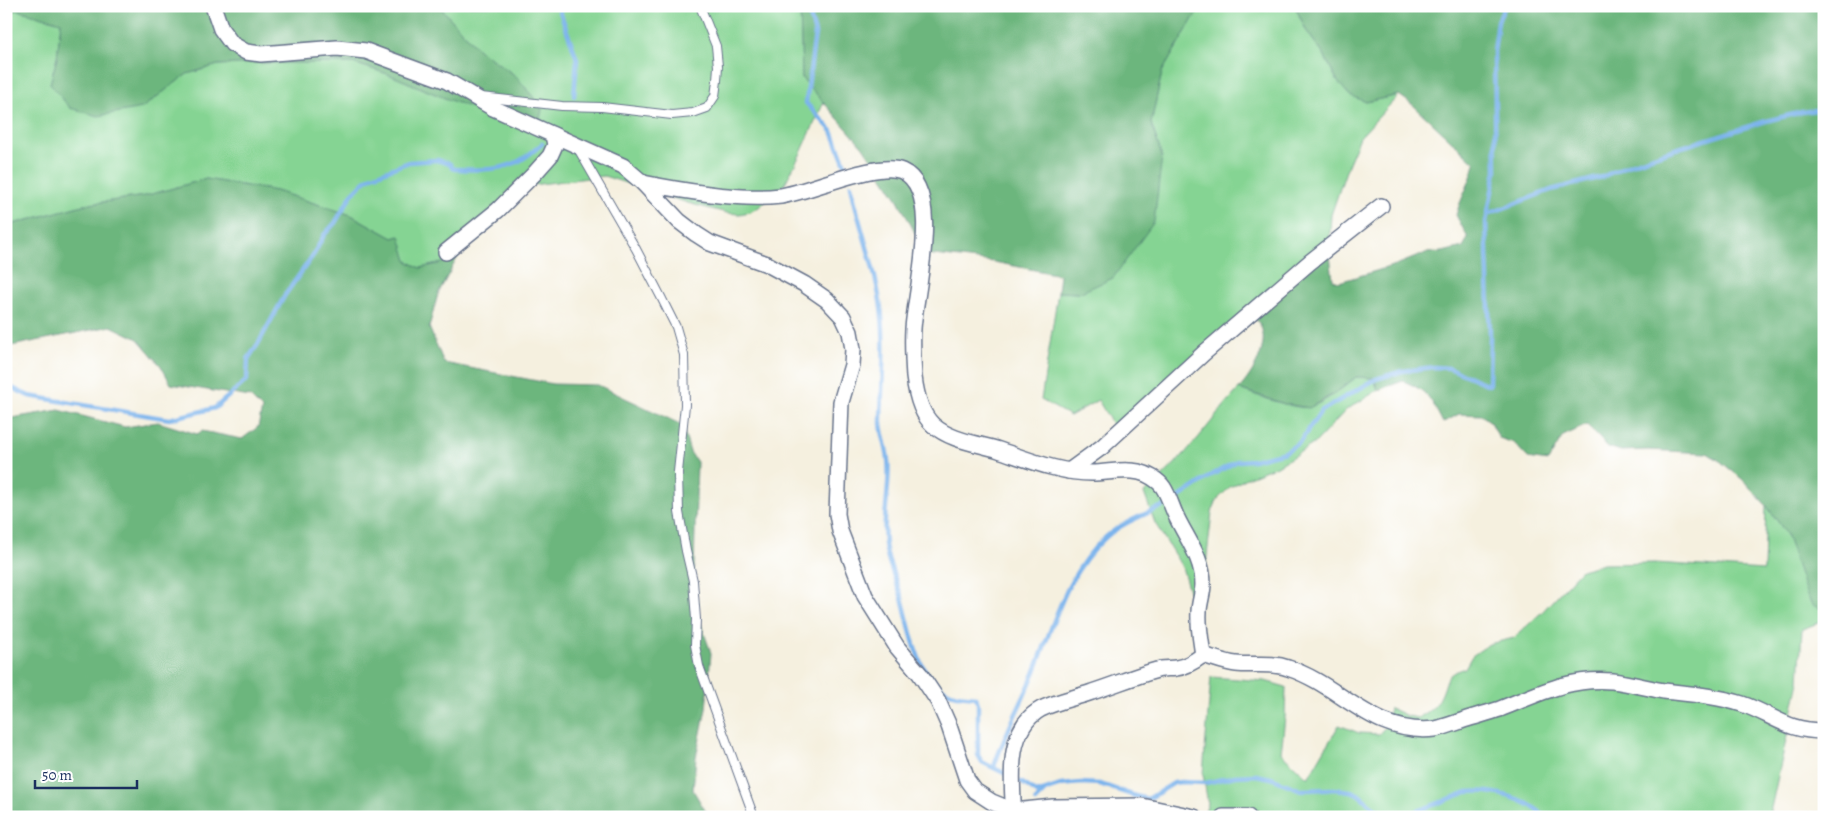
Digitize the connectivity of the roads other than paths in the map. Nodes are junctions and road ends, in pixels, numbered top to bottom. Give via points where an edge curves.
1 (213, 6) edge
2 (700, 6) edge
3 (473, 96) junction
4 (553, 135) junction
5 (576, 145) junction
6 (643, 183) junction
7 (1381, 206) dead end
8 (446, 252) dead end
9 (1069, 471) junction
10 (1203, 655) junction
11 (1824, 731) edge
12 (1014, 814) edge
13 (754, 817) edge
14 (1194, 817) edge
15 (1224, 817) edge
16 (1248, 817) edge

1 - 3 street via 221,29 232,44 246,52 261,54 336,48 366,51 447,81
2 - 3 lane via 716,46 718,81 715,96 707,108 693,114 672,115
3 - 4 street
4 - 5 street
4 - 8 street via 555,145 550,156 534,174 498,210
5 - 6 street via 622,166
5 - 13 lane via 636,248 679,336 685,379 678,472 679,512 693,582 694,645 698,666
6 - 9 street via 681,191 748,197 781,196 887,168 910,176 920,188 925,224 913,328 918,402 933,425 954,438
6 - 12 street via 696,234 710,243 767,264 804,284 827,300 843,317 853,349 842,402 837,514 840,531 865,596 897,647 938,701 967,780 975,791
7 - 9 street via 1204,352 1102,447
9 - 10 street via 1141,472 1163,487 1201,568 1203,584 1199,611
10 - 11 street via 1234,664 1286,667 1314,678 1376,719 1417,730 1437,728 1498,709 1567,683 1612,681 1725,699 1793,727
10 - 12 street via 1178,668 1159,669 1054,703 1030,717 1016,739
12 - 14 street via 1053,807 1142,806
15 - 16 street

